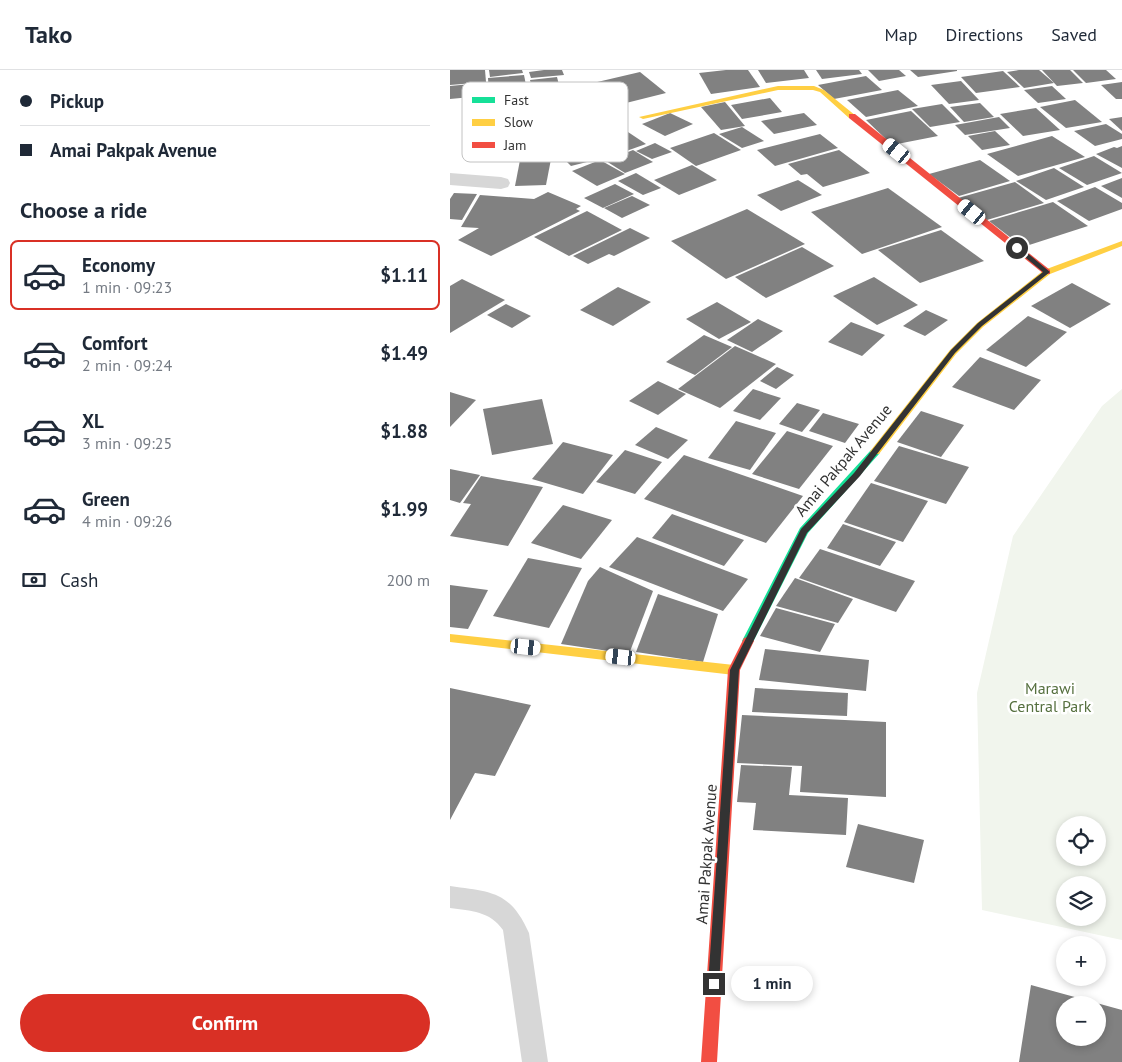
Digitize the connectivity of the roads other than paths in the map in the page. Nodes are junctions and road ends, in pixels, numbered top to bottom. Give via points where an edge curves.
1 (644, 117) dead end
2 (450, 180) edge
3 (501, 183) dead end
4 (1122, 243) edge
5 (1047, 272) junction
6 (450, 638) edge
7 (734, 670) junction
8 (450, 897) edge
9 (534, 1062) edge
10 (709, 1062) edge

1 - 5 main road via 778,88 822,91
2 - 3 street
4 - 5 main road, Amai Pakpak Avenue
5 - 7 main road, Amai Pakpak Avenue via 980,324 953,352 857,474 804,531
6 - 7 main road
7 - 10 main road, Amai Pakpak Avenue
8 - 9 lane via 493,904 514,922

